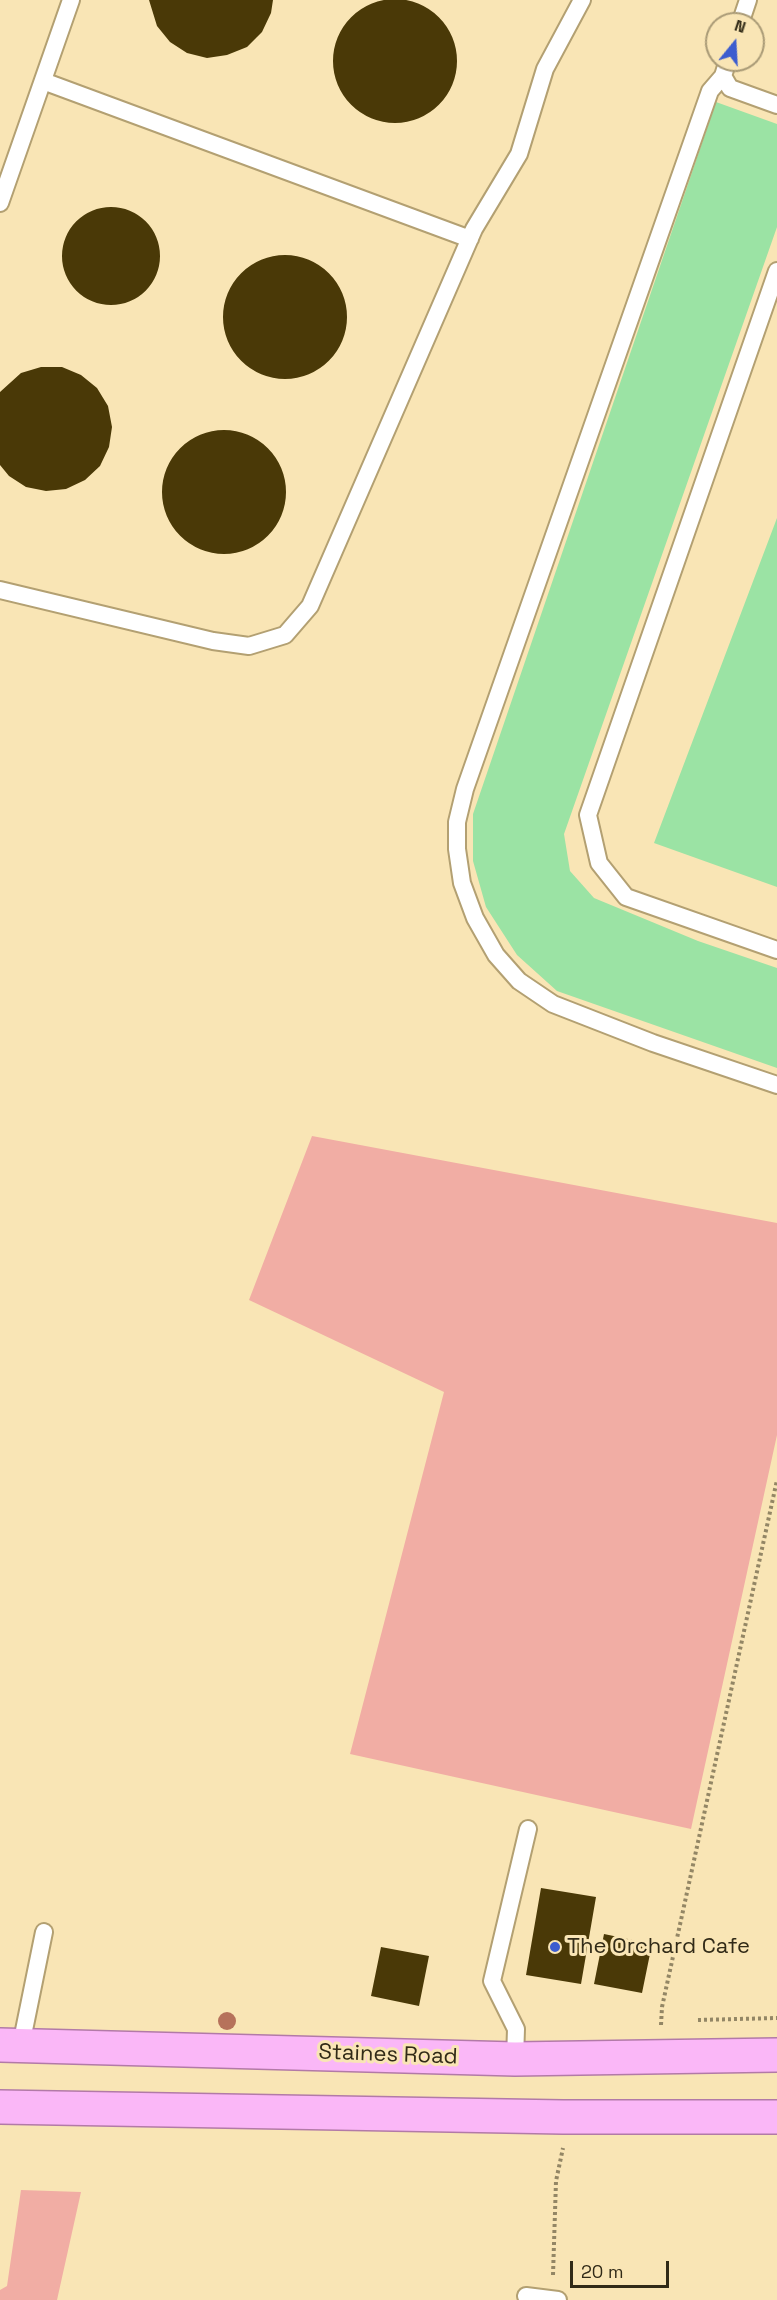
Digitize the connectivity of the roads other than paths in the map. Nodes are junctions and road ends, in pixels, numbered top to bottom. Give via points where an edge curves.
1 (71, 0) edge
2 (582, 0) edge
3 (723, 72) edge
4 (727, 72) edge
5 (43, 81) junction
6 (777, 105) edge
7 (0, 203) edge
8 (470, 238) junction
9 (777, 271) edge
10 (0, 590) edge
11 (777, 950) edge
12 (777, 1085) edge
13 (528, 1829) dead end
14 (44, 1932) dead end
15 (11, 2045) edge
16 (777, 2055) edge
17 (515, 2059) junction
18 (0, 2107) edge
19 (777, 2117) edge
20 (526, 2296) dead end
21 (555, 2300) edge

1 - 5 lane
2 - 8 lane via 545,69 519,154
3 - 12 lane via 710,91 465,789 457,822 457,849 462,883 475,918 496,955 519,981 553,1004
4 - 6 lane via 730,88
5 - 7 lane
5 - 8 lane
8 - 10 lane via 314,598 285,634 249,646 213,641
9 - 11 lane via 588,815 599,863 626,897
13 - 17 lane via 492,1981 516,2029
14 - 15 lane
15 - 17 highway, Staines Road
16 - 17 highway, Staines Road
18 - 19 highway
20 - 21 lane

